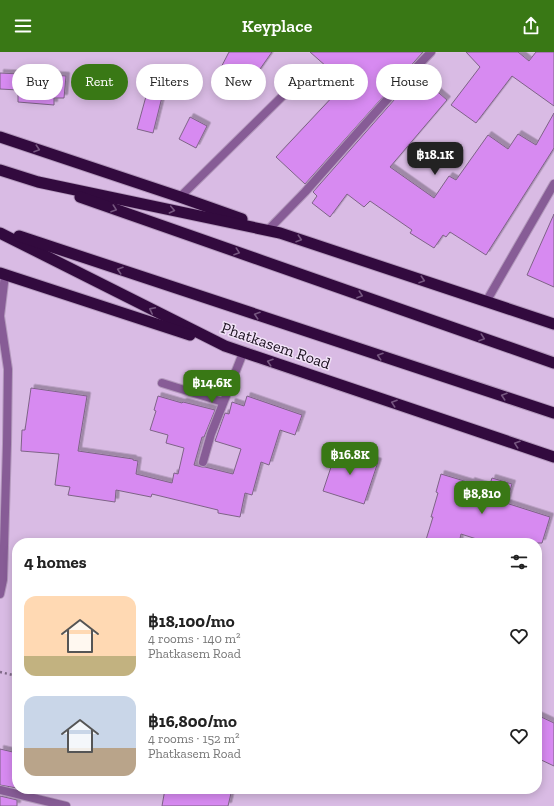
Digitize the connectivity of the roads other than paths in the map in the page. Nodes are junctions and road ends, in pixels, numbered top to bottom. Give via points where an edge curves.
1 (431, 52) edge
2 (278, 100) edge
3 (0, 137) edge
4 (0, 170) edge
5 (38, 182) junction
6 (554, 184) edge
7 (180, 197) junction
8 (275, 231) junction
9 (0, 232) edge
10 (3, 274) edge
11 (486, 302) junction
12 (0, 316) edge
13 (554, 324) edge
14 (224, 346) junction
15 (243, 353) junction
16 (554, 363) edge
17 (162, 383) dead end
18 (223, 402) junction
19 (554, 413) edge
20 (554, 457) edge
21 (202, 462) dead end
22 (1, 580) edge
23 (0, 594) edge
24 (0, 790) edge
25 (12, 793) edge
26 (16, 794) edge
27 (66, 806) edge

1 - 8 street via 305,192
2 - 7 street
3 -> 7 highway
4 - 5 highway
5 -> 8 highway
5 -> 16 highway
6 - 11 street
7 - 8 highway
8 -> 11 highway
14 -> 9 highway, Phatkasem Road
19 -> 9 highway
10 - 12 street
10 - 14 highway
11 - 13 highway
12 - 22 street via 8,369
14 - 15 highway, Phatkasem Road
15 - 18 street
20 -> 15 highway, Phatkasem Road
17 - 18 street
18 - 21 street
22 - 23 street
24 - 25 street
26 - 27 street

